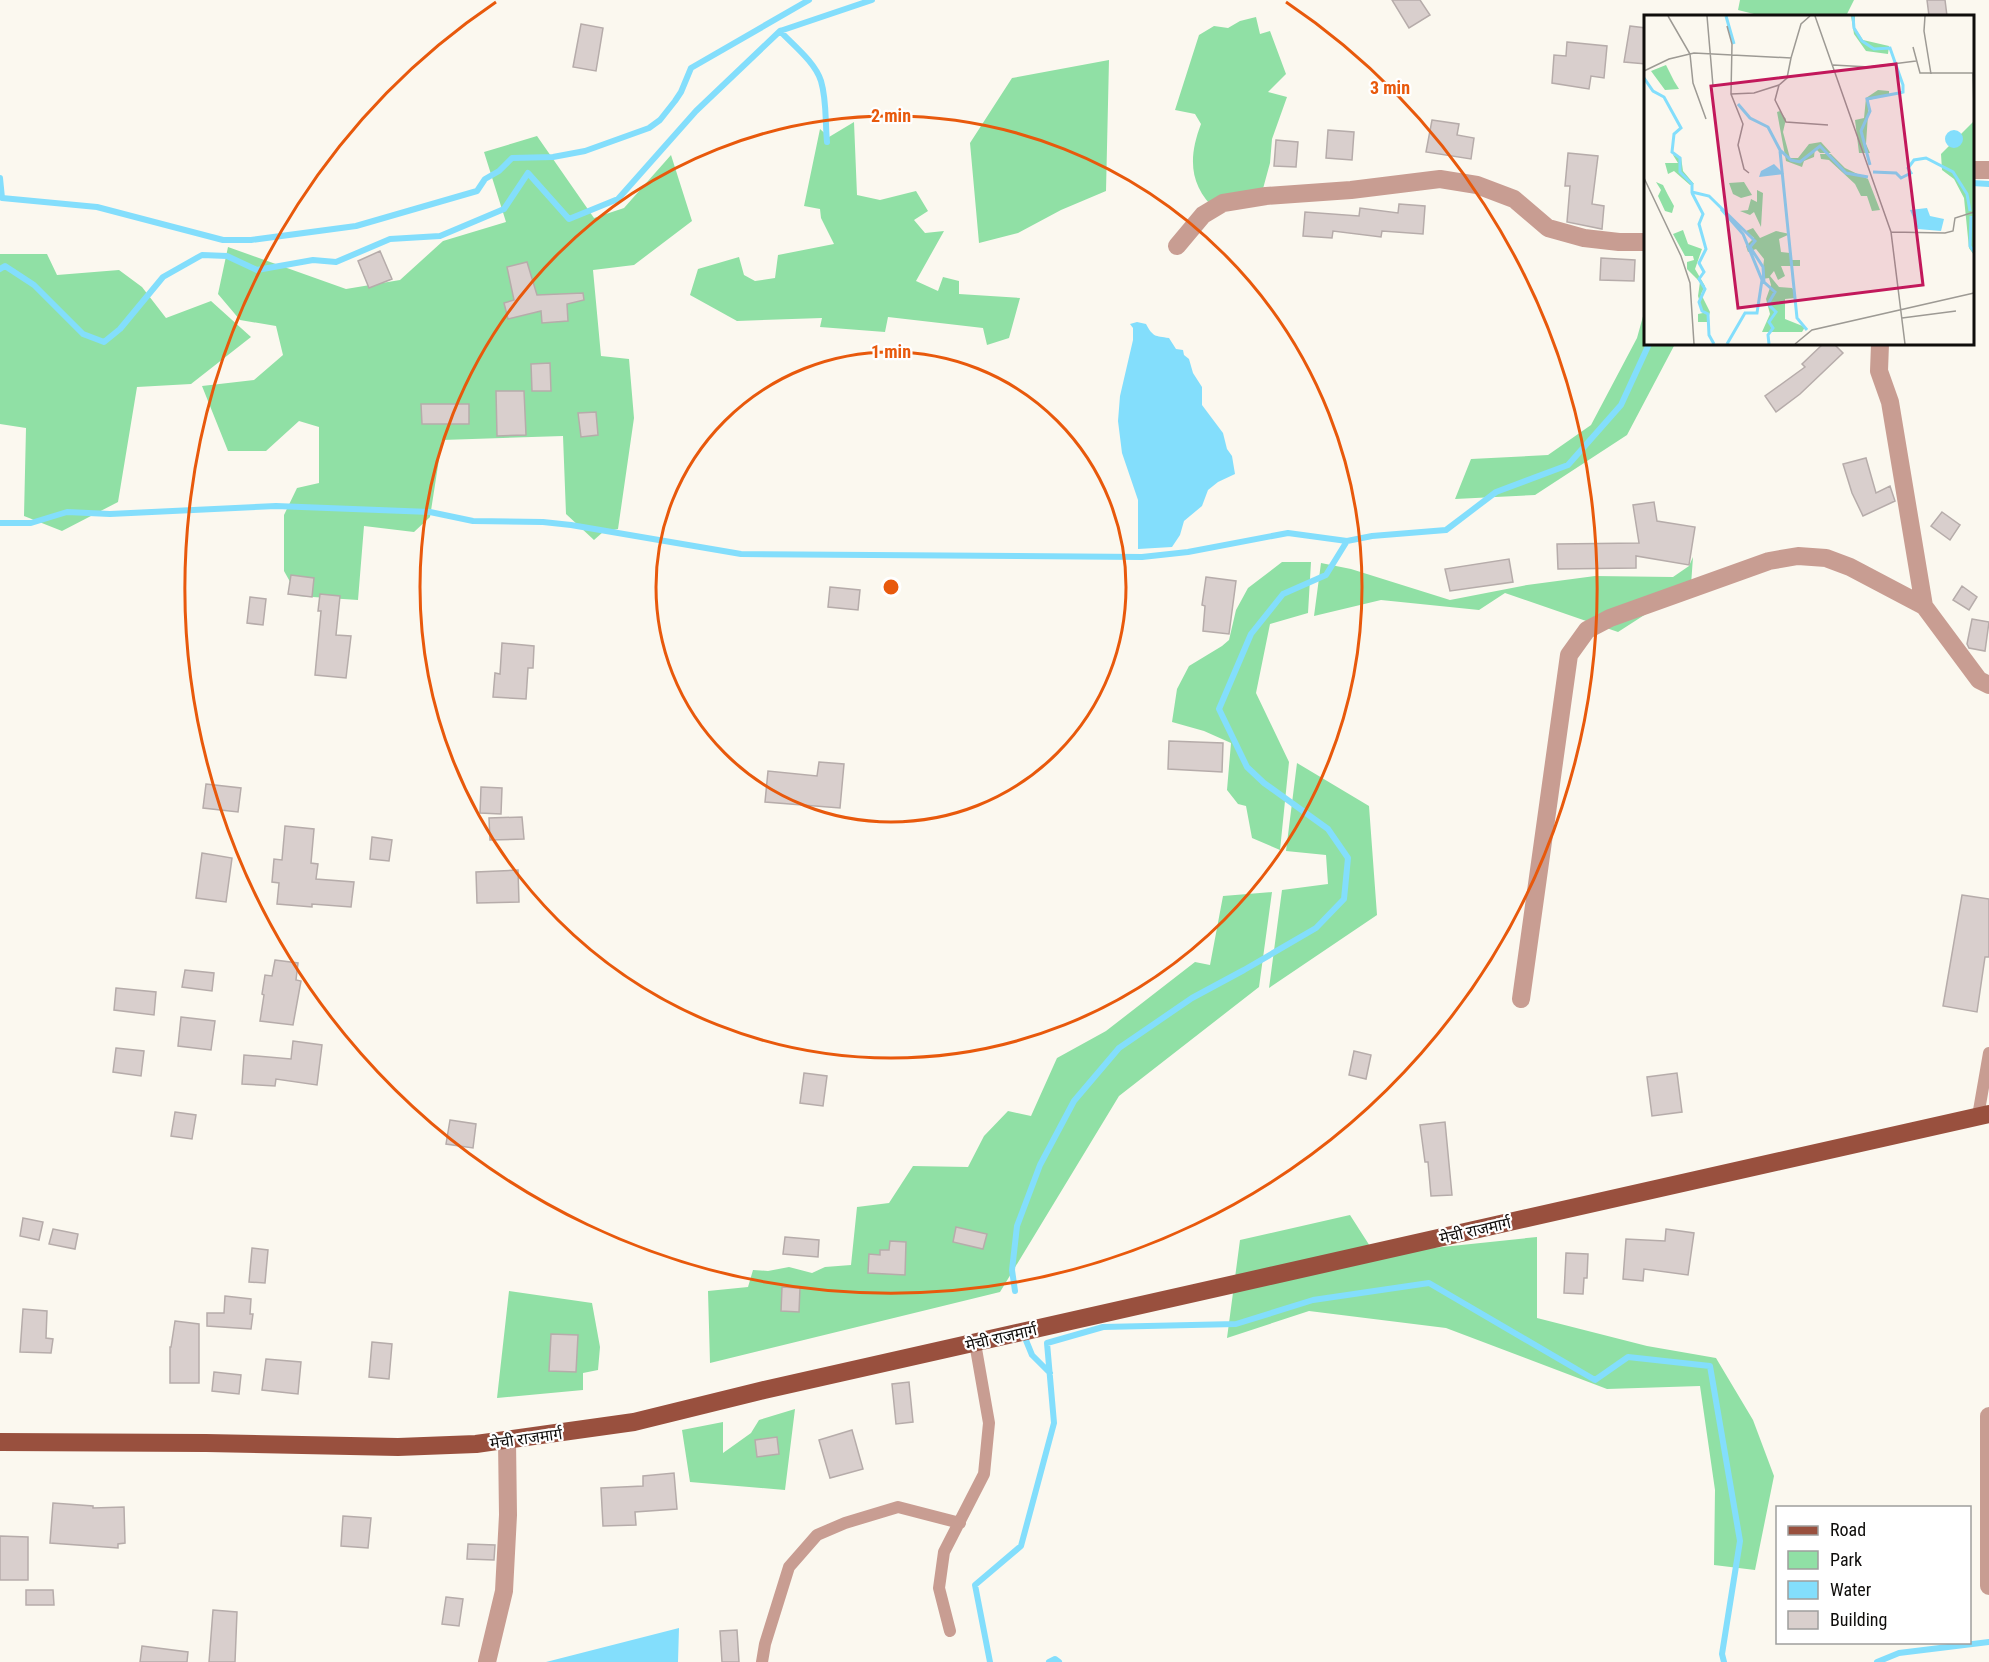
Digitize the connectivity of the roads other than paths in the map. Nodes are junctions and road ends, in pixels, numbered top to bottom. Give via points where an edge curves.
1 (1644, 242) edge
2 (1177, 246) dead end
3 (1880, 345) edge
4 (1924, 606) junction
5 (1989, 685) edge
6 (1521, 999) dead end
7 (1989, 1053) edge
8 (1984, 1115) edge
9 (975, 1342) junction
10 (1989, 1416) edge
11 (507, 1441) junction
12 (0, 1442) edge
13 (960, 1523) junction
14 (1989, 1586) edge
15 (950, 1631) dead end
16 (487, 1662) edge
17 (762, 1662) edge

1 - 2 street via 1584,238 1548,228 1514,199 1477,185 1440,179 1223,203 1203,215
3 - 4 street via 1879,371 1892,412
4 - 5 street via 1979,680
4 - 6 street via 1850,567 1826,558 1798,556 1770,561 1610,618 1587,630 1569,655
7 - 8 lane
8 - 9 main road, मेची राजमार्ग
9 - 11 main road, मेची राजमार्ग via 634,1422
9 - 13 lane via 989,1423 984,1474
10 - 14 street
11 - 12 main road, मेची राजमार्ग via 398,1447
11 - 16 street via 504,1591
13 - 15 lane via 944,1552 939,1588
13 - 17 lane via 898,1507 817,1535 789,1567

